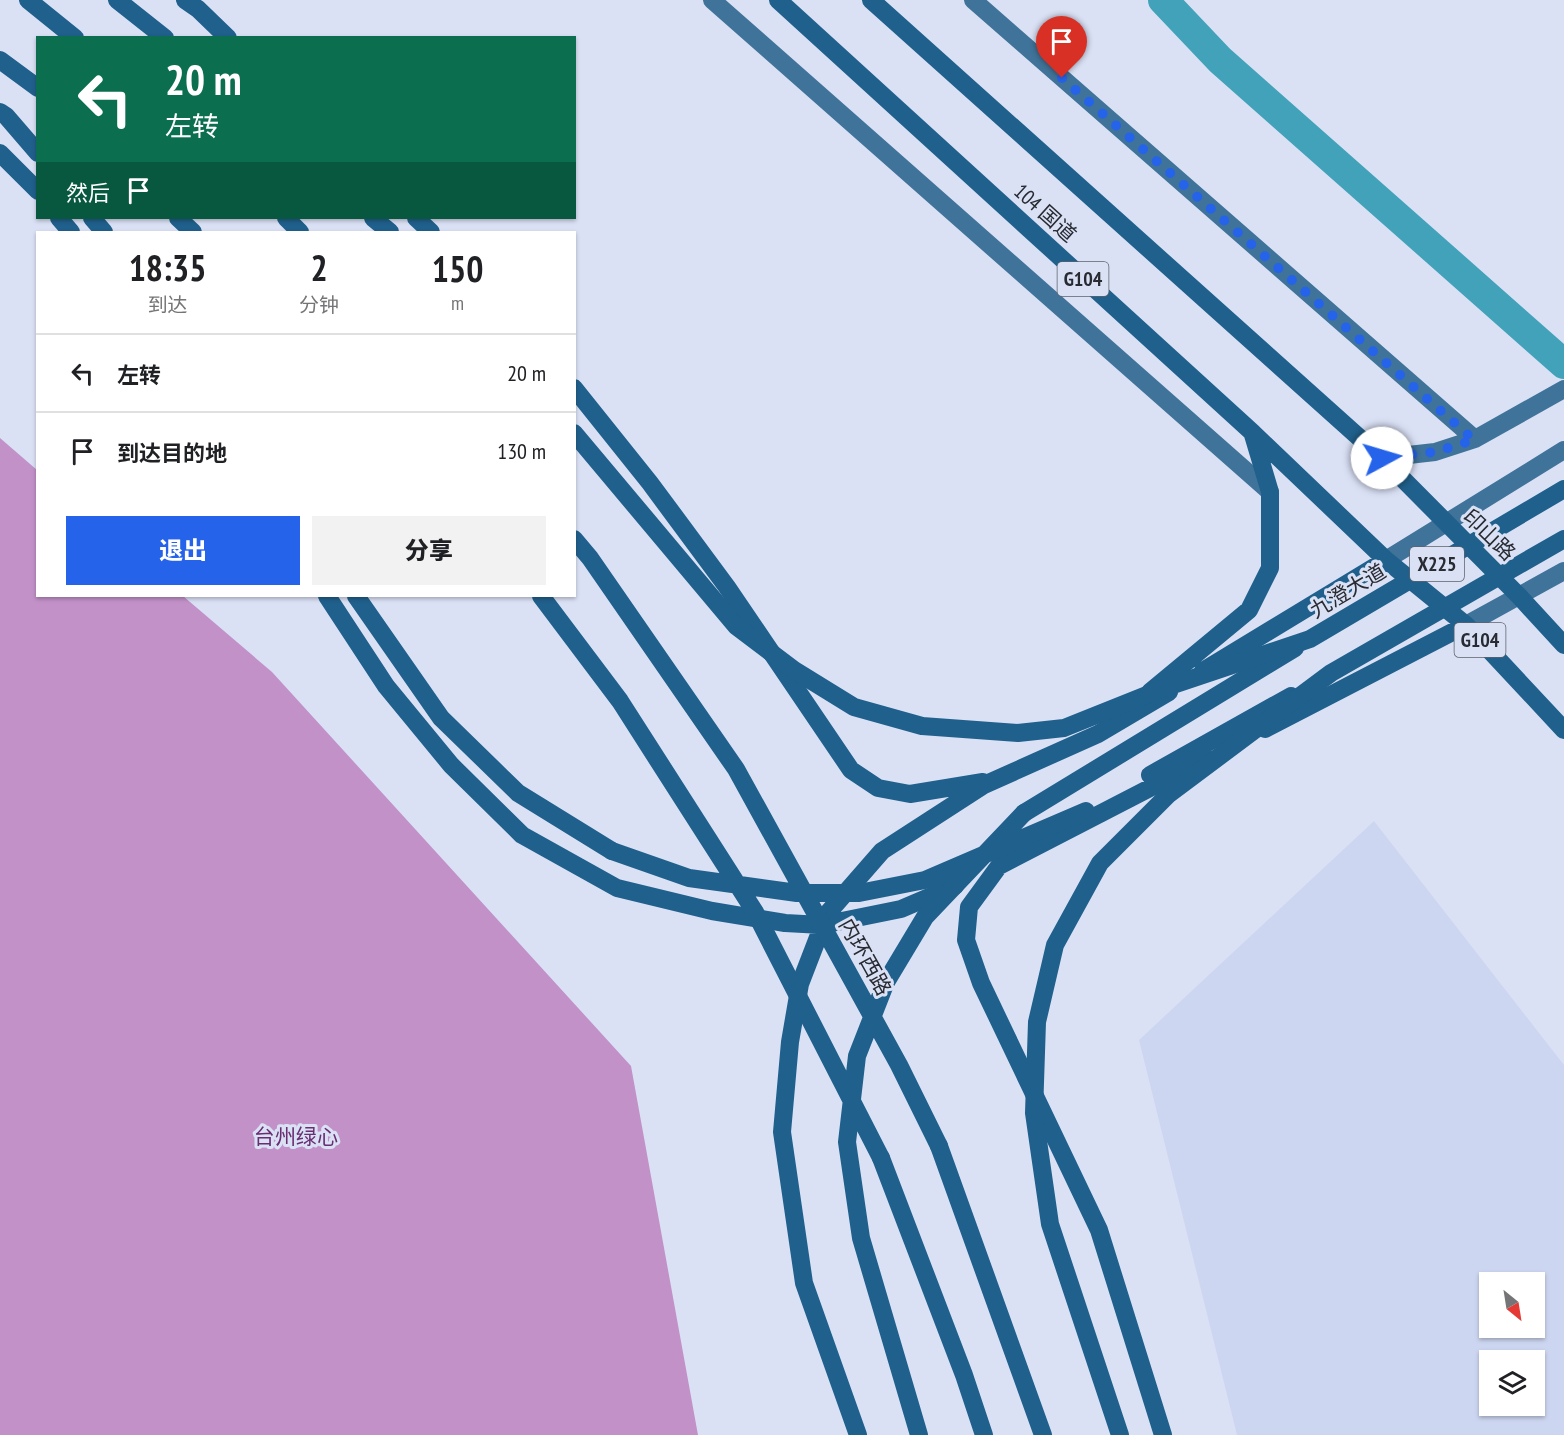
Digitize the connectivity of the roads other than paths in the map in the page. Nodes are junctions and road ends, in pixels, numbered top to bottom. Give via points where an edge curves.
1 (28, 0) edge
2 (117, 0) edge
3 (185, 0) edge
4 (712, 0) edge
5 (778, 0) edge
6 (871, 0) edge
7 (973, 0) edge
8 (73, 36) edge
9 (162, 36) edge
10 (226, 36) edge
11 (0, 60) edge
12 (36, 87) edge
13 (0, 111) edge
14 (36, 151) edge
15 (0, 153) edge
16 (36, 189) edge
17 (60, 219) edge
18 (93, 219) edge
19 (179, 219) edge
20 (287, 219) edge
21 (375, 219) edge
22 (417, 219) edge
23 (70, 231) edge
24 (103, 231) edge
25 (192, 231) edge
26 (299, 231) edge
27 (389, 231) edge
28 (430, 231) edge
29 (1564, 389) edge
30 (576, 390) edge
31 (1253, 433) junction
32 (576, 435) edge
33 (1474, 440) junction
34 (1564, 450) edge
35 (1382, 458) junction
36 (1564, 489) edge
37 (1270, 492) junction
38 (1445, 523) junction
39 (1564, 539) edge
40 (576, 541) edge
41 (1386, 560) junction
42 (1564, 571) edge
43 (1519, 596) junction
44 (328, 597) edge
45 (357, 597) edge
46 (542, 597) edge
47 (1466, 625) junction
48 (1310, 639) junction
49 (1564, 645) edge
50 (1331, 673) junction
51 (1564, 730) edge
52 (1098, 734) junction
53 (994, 780) junction
54 (999, 866) junction
55 (822, 925) junction
56 (858, 1435) edge
57 (919, 1435) edge
58 (984, 1435) edge
59 (1043, 1435) edge
60 (1120, 1435) edge
61 (1164, 1435) edge

1 - 8 highway
2 - 9 highway
3 - 10 highway
4 - 37 main road
5 - 31 highway, 104 国道 / G104
6 - 35 highway, 104 国道 / G104
7 - 33 main road
11 - 12 highway
13 - 14 highway
15 - 16 highway
17 - 23 highway
18 - 24 highway
19 - 25 highway
20 - 26 highway
21 - 27 highway
22 - 28 highway
29 - 33 main road
30 - 53 highway via 727,587 851,770 878,788 910,794
31 - 37 highway
31 - 41 highway, 104 国道 / G104
32 - 48 highway, bridge via 736,626 794,670 854,707 922,726 1018,733 1064,728 1164,688
33 - 35 main road via 1435,452
34 - 38 main road
35 - 38 highway, 印山路 / G104
36 - 48 highway, 九澄大道 / X225, bridge
37 - 52 highway via 1270,568 1249,610
38 - 41 main road
38 - 43 highway, 印山路 / G104
39 - 50 highway, X225, bridge
40 - 59 highway, 内环西路, bridge via 735,769 899,1065 939,1146
41 - 47 highway, G104
41 - 52 highway
42 - 43 main road
43 - 47 main road
43 - 49 highway, 印山路 / G104
44 - 55 highway via 400,704 451,765 522,835 617,888 712,911
45 - 50 highway, bridge via 441,718 518,793 612,851 689,878 797,893 859,893 925,880 1086,812
46 - 58 highway, bridge via 620,701 755,912 881,1158
47 - 51 highway, G104
47 - 54 highway
48 - 57 highway, bridge via 1024,813 925,916 886,982 857,1056 846,1142 861,1238
50 - 60 highway, bridge via 1169,794 1101,863 1055,945 1037,1022 1034,1113 1050,1224
52 - 53 highway
53 - 55 highway via 882,851 827,914
54 - 55 highway via 901,909
54 - 61 highway via 969,907 966,940 981,983 1099,1230
55 - 56 highway via 800,984 782,1132 804,1283

